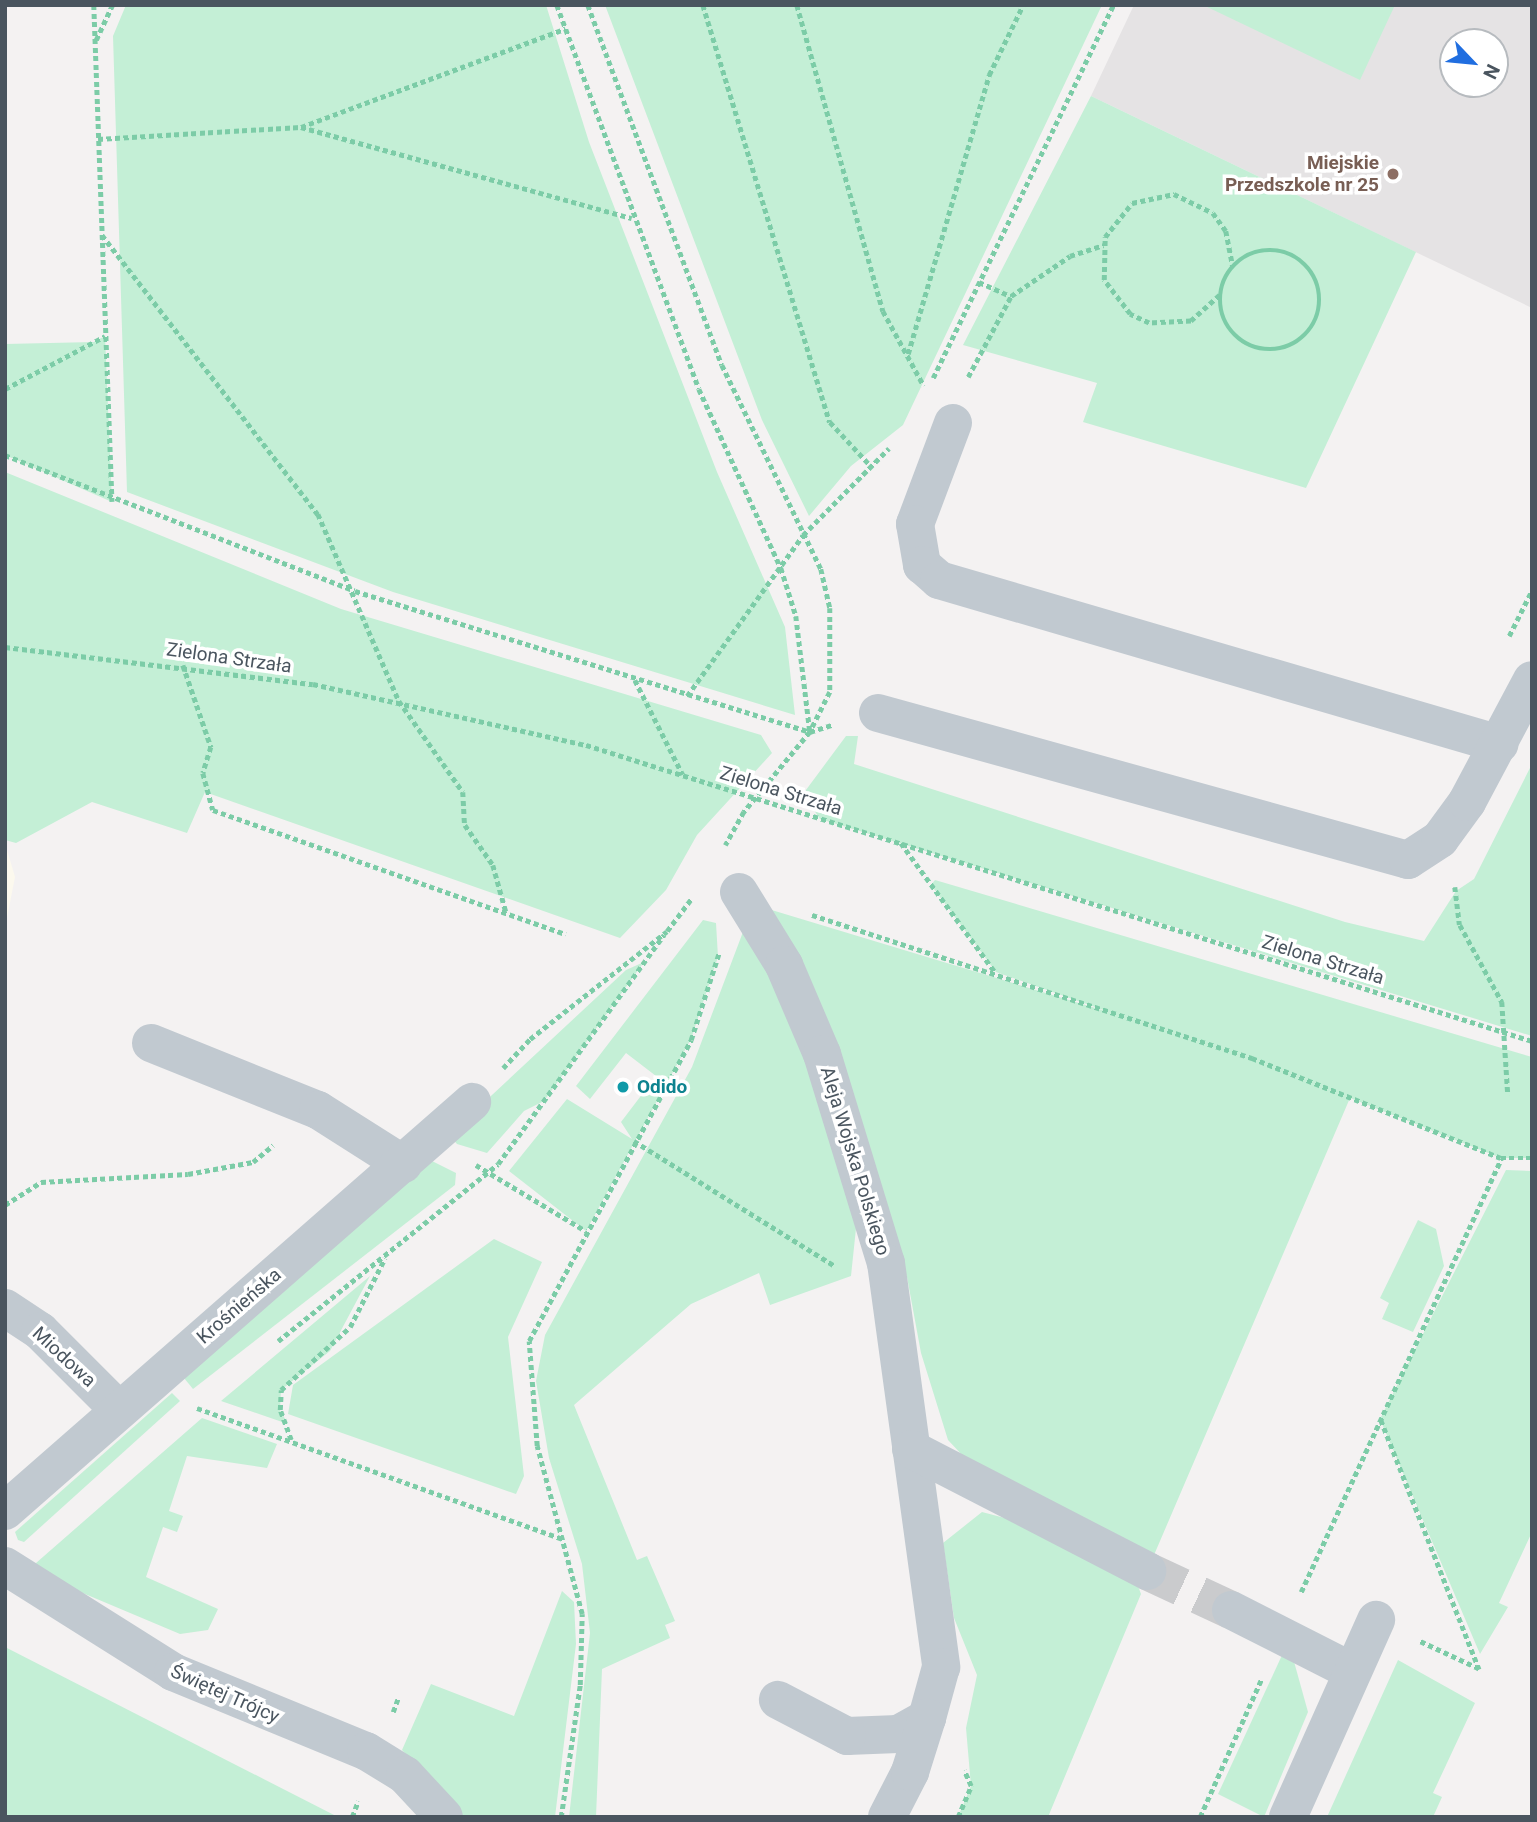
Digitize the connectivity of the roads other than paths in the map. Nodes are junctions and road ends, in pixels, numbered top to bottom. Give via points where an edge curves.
1 (953, 423) road end
2 (1528, 697) edge
3 (878, 713) dead end
4 (1499, 744) junction
5 (739, 892) road end
6 (151, 1043) dead end
7 (472, 1102) road end
8 (417, 1152) junction
9 (5, 1308) edge
10 (119, 1410) junction
11 (911, 1449) junction
12 (5, 1511) edge
13 (5, 1566) edge
14 (1147, 1571) tunnel mouth
15 (1231, 1610) tunnel mouth
16 (1376, 1620) road end
17 (1351, 1671) junction
18 (778, 1700) dead end
19 (926, 1718) junction
20 (439, 1811) edge
21 (887, 1817) edge
22 (1288, 1817) edge

1 - 4 street via 915,524 922,565 939,580
2 - 4 street
3 - 4 street via 1408,860 1440,839
5 - 11 street, Aleja Wojska Polskiego via 784,965 844,1118 887,1268
6 - 8 street
7 - 8 street, Krośnieńska
8 - 10 street, Krośnieńska
9 - 10 street, Miodowa via 40,1331
10 - 12 street, Krośnieńska
11 - 14 street
11 - 19 street, Aleja Wojska Polskiego via 941,1667
13 - 20 street, Świętej Trójcy via 173,1672 366,1751 405,1774
15 - 17 street
16 - 17 street
17 - 22 street
18 - 19 street via 847,1736 898,1734
19 - 21 street, Aleja Wojska Polskiego via 911,1772

